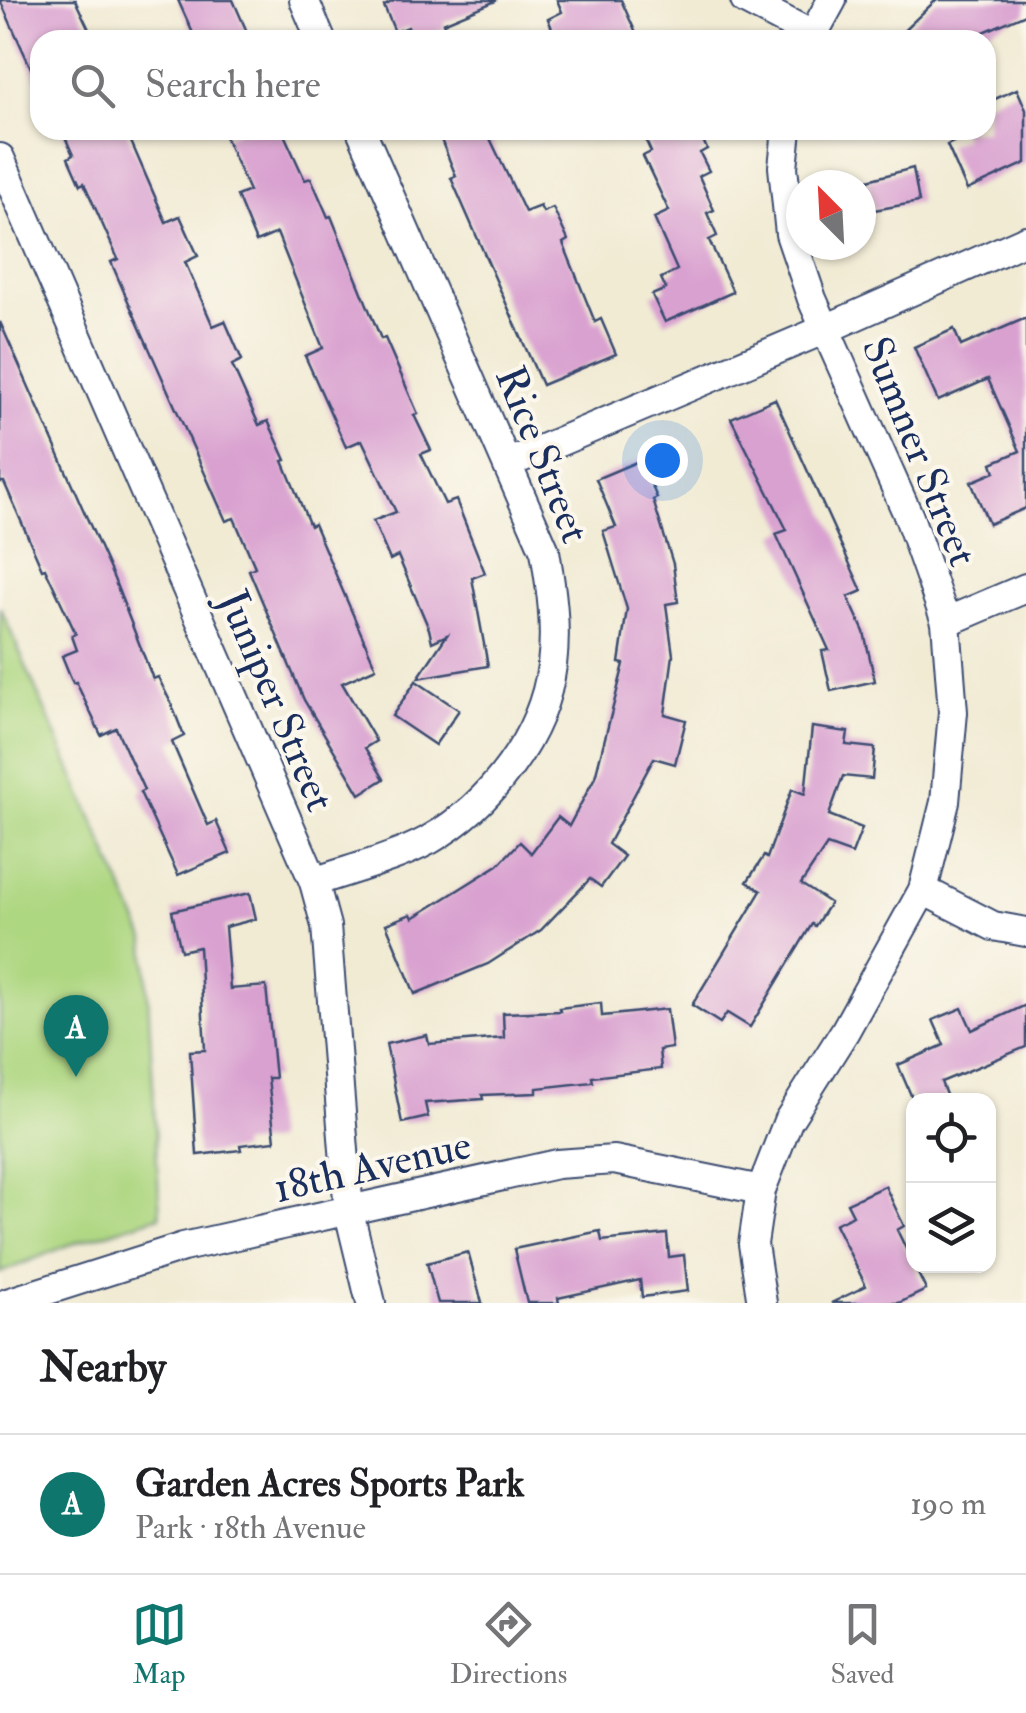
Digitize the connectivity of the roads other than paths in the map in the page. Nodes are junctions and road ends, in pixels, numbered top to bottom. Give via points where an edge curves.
1 (304, 0) edge
2 (745, 0) edge
3 (832, 0) edge
4 (318, 30) edge
5 (797, 30) edge
6 (815, 30) edge
7 (365, 140) edge
8 (785, 140) edge
9 (0, 158) edge
10 (1026, 240) edge
11 (828, 328) junction
12 (509, 462) junction
13 (1026, 588) edge
14 (946, 622) junction
15 (314, 882) junction
16 (922, 890) junction
17 (1026, 932) edge
18 (761, 1190) junction
19 (349, 1212) junction
20 (7, 1303) edge
21 (371, 1303) edge
22 (762, 1303) edge

1 - 4 street
2 - 5 street
3 - 6 street
7 - 12 street, Rice Street
8 - 11 street, Sumner Street via 790,234
9 - 15 street, Juniper Street
10 - 11 street
11 - 12 street
11 - 14 street, Sumner Street
12 - 15 street, Rice Street via 545,551 552,593 552,666 536,720 509,769 472,810 426,841
13 - 14 street
14 - 16 street, Sumner Street via 951,730 944,802
15 - 19 street, Juniper Street via 326,926
16 - 17 street via 994,926
16 - 18 street, Sumner Street via 788,1121
18 - 19 street, 18th Avenue via 614,1160 557,1164
18 - 22 street, Sumner Street via 754,1244
19 - 20 street, 18th Avenue via 183,1248
19 - 21 street, Juniper Street

